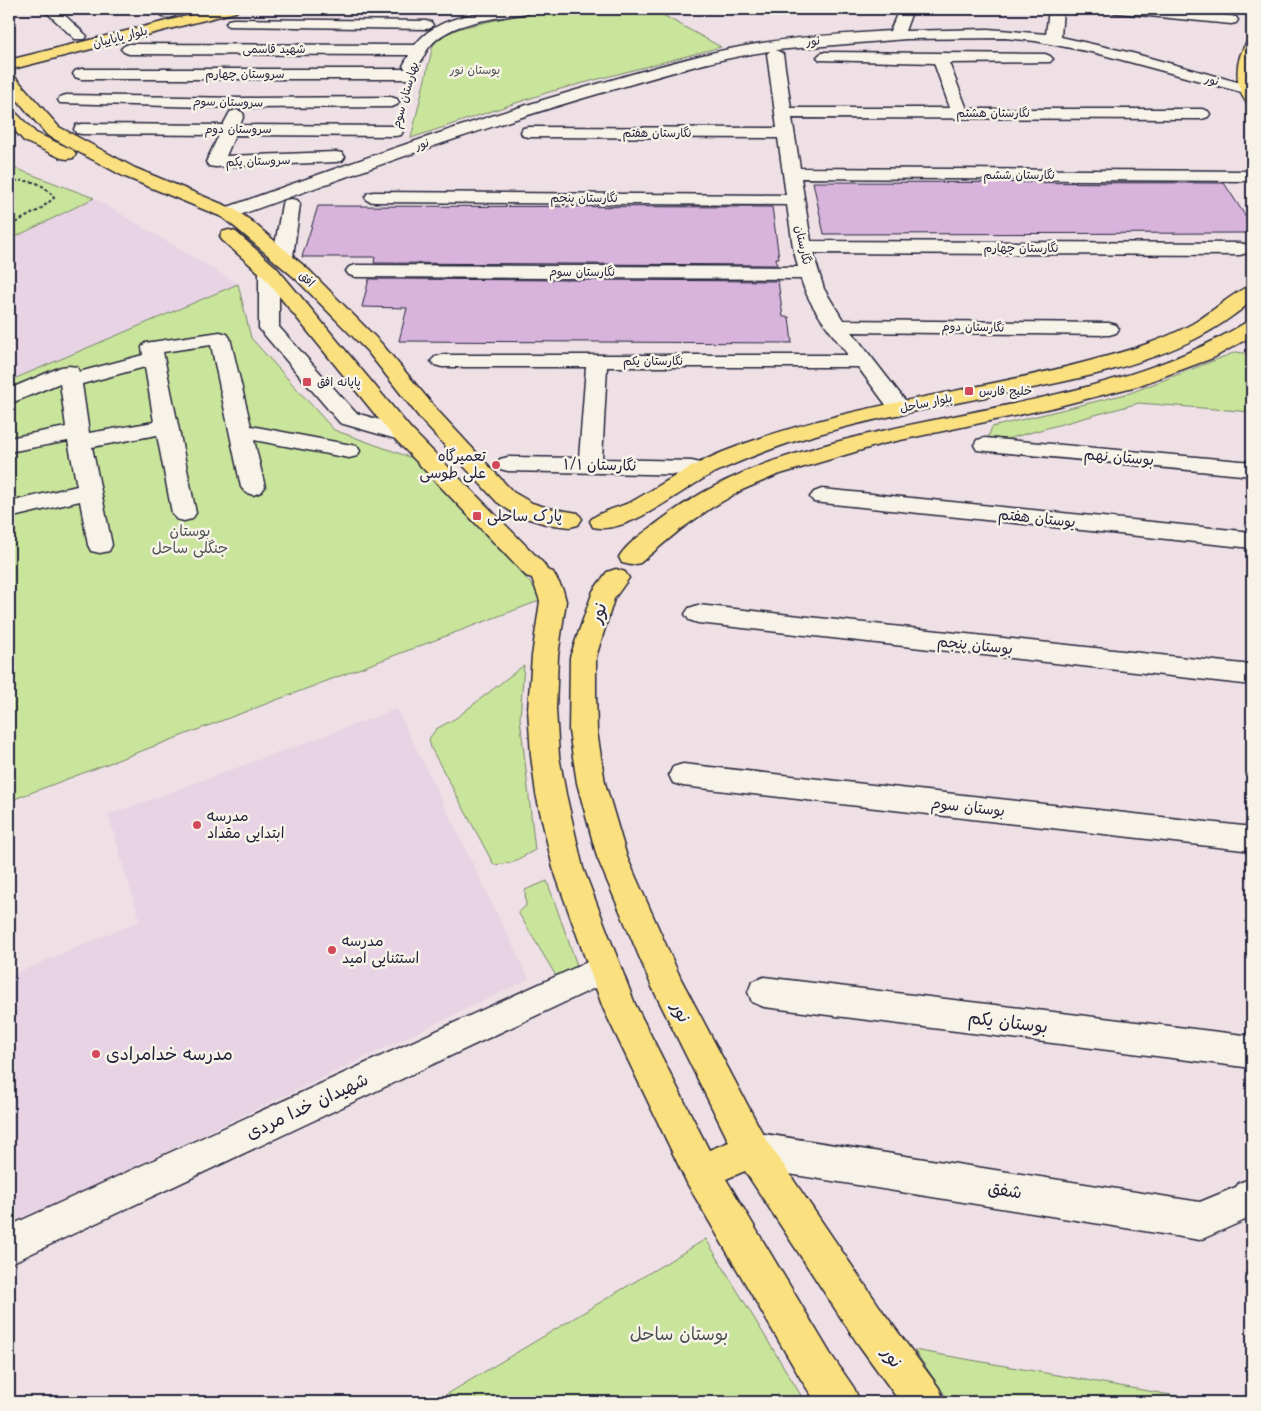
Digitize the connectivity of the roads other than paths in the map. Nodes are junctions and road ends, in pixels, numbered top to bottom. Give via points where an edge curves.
1 (50, 9) edge
2 (187, 9) edge
3 (527, 9) edge
4 (906, 9) edge
5 (1056, 9) edge
6 (1118, 9) edge
7 (172, 11) edge
8 (232, 16) edge
9 (1231, 20) dead end
10 (308, 24) junction
11 (426, 25) dead end
12 (896, 35) junction
13 (80, 36) junction
14 (1053, 40) junction
15 (1252, 45) edge
16 (129, 49) dead end
17 (165, 49) junction
18 (298, 49) junction
19 (418, 50) junction
20 (9, 52) edge
21 (775, 54) dead end
22 (825, 57) dead end
23 (940, 58) junction
24 (1045, 59) dead end
25 (9, 65) edge
26 (81, 74) dead end
27 (151, 74) junction
28 (408, 74) junction
29 (9, 80) edge
30 (1250, 93) edge
31 (66, 100) dead end
32 (390, 102) dead end
33 (242, 103) junction
34 (783, 113) junction
35 (960, 113) junction
36 (1202, 114) dead end
37 (9, 115) edge
38 (82, 129) dead end
39 (229, 129) junction
40 (529, 132) dead end
41 (786, 133) junction
42 (391, 142) junction
43 (336, 157) dead end
44 (792, 173) junction
45 (1246, 176) dead end
46 (374, 197) dead end
47 (795, 200) junction
48 (291, 204) junction
49 (231, 223) junction
50 (802, 247) junction
51 (1240, 249) dead end
52 (276, 264) junction
53 (356, 271) dead end
54 (810, 273) junction
55 (1252, 291) edge
56 (837, 326) junction
57 (1109, 329) dead end
58 (1192, 332) junction
59 (1248, 334) edge
60 (154, 358) junction
61 (442, 361) dead end
62 (597, 361) junction
63 (863, 361) junction
64 (70, 381) junction
65 (9, 397) edge
66 (900, 408) junction
67 (166, 427) junction
68 (241, 431) junction
69 (404, 434) junction
70 (79, 437) junction
71 (9, 445) edge
72 (985, 445) dead end
73 (349, 451) dead end
74 (508, 464) dead end
75 (590, 465) junction
76 (692, 468) dead end
77 (1252, 469) edge
78 (253, 487) dead end
79 (89, 491) junction
80 (822, 497) dead end
81 (9, 510) edge
82 (184, 514) dead end
83 (570, 519) junction
84 (602, 521) junction
85 (1252, 540) edge
86 (100, 546) dead end
87 (624, 568) junction
88 (557, 580) junction
89 (698, 614) dead end
90 (1252, 676) edge
91 (684, 775) dead end
92 (1252, 839) edge
93 (605, 968) junction
94 (764, 992) dead end
95 (1252, 1052) edge
96 (752, 1150) junction
97 (701, 1172) junction
98 (1252, 1196) edge
99 (9, 1245) edge
100 (840, 1402) edge
101 (924, 1402) edge

1 - 13 street
2 - 7 main road, بلوار باباییان
3 - 19 street, بهارستان سوم via 436,32
4 - 12 street
5 - 14 street
6 - 9 street
7 - 13 main road, بلوار باباییان
8 - 10 street
8 - 25 main road, بلوار باباییان
10 - 11 street
10 - 18 street
12 - 14 street, نور via 1006,34
12 - 42 street, نور via 829,39 746,50
13 - 20 main road, بلوار باباییان
14 - 30 street, نور via 1139,60
15 - 30 main road via 1245,57
16 - 17 street, شهید قاسمی
17 - 18 street, شهید قاسمی
17 - 27 street
18 - 19 street, شهید قاسمی
19 - 28 street, بهارستان سوم
21 - 34 street, نگارستان
22 - 23 street
23 - 24 street
23 - 35 street
26 - 27 street, سروستان چهارم
27 - 28 street, سروستان چهارم
28 - 42 street, بهارستان سوم
29 - 49 main road, افق via 53,131
31 - 33 street, سروستان سوم
32 - 33 street, سروستان سوم
33 - 39 street
34 - 35 street, نگارستان هشتم
34 - 41 street, نگارستان
35 - 36 street, نگارستان هشتم
37 - 49 main road, افق via 30,137 208,220
38 - 39 street, سروستان دوم
39 - 42 street, سروستان دوم
39 - 43 street, سروستان یکم via 215,162
40 - 41 street, نگارستان هفتم
41 - 44 street, نگارستان
42 - 48 street
42 - 49 street
44 - 45 street, نگارستان ششم
44 - 47 street, نگارستان
46 - 47 street, نگارستان پنجم
47 - 50 street, نگارستان
48 - 49 street
48 - 52 street
49 - 52 main road, افق
50 - 51 street, نگارستان چهارم
50 - 54 street, نگارستان
52 - 69 main road, افق
52 - 69 street via 269,328 348,418
52 - 83 main road, افق via 374,347 431,417 505,497 524,509
53 - 54 street, نگارستان سوم
54 - 56 street, نگارستان via 814,289
55 - 58 main road, بلوار ساحل via 1232,308
56 - 57 street, نگارستان دوم
56 - 63 street, نگارستان
58 - 59 main road
58 - 66 main road, بلوار ساحل via 1138,354 1074,372
59 - 87 main road, بلوار ساحل via 1164,371 1091,392 851,445 751,477 664,528
60 - 64 street
60 - 67 street
60 - 68 street via 152,347 220,338
61 - 62 street, نگارستان یکم
62 - 63 street, نگارستان یکم
62 - 75 street
63 - 66 street, نگارستان
64 - 65 street via 69,372
64 - 70 street
66 - 84 main road, بلوار ساحل via 794,434 721,460 620,518
67 - 70 street
67 - 82 street
68 - 73 street
68 - 78 street
69 - 88 main road, افق
70 - 71 street
70 - 79 street
72 - 77 street, بوستان نهم
74 - 75 street, نگارستان ۱/۱
75 - 76 street, نگارستان ۱/۱
79 - 81 street
79 - 86 street
80 - 85 street, بوستان هفتم
83 - 84 main road, افق
83 - 88 main road via 554,524 536,538 530,555
84 - 87 main road via 616,527 632,546
87 - 88 main road via 602,584
87 - 96 main road, نور via 602,596 583,657 583,731 591,783 612,857 668,987
88 - 93 main road via 550,590 553,601 545,656 542,709 545,756 568,868
89 - 90 street, بوستان پنجم
91 - 92 street, بوستان سوم
93 - 97 main road via 620,1008
93 - 99 street, شهیدان خدا مردی
94 - 95 street, بوستان یکم
96 - 97 main road
96 - 98 street, شفق via 1200,1221
96 - 101 main road, نور
97 - 100 main road

